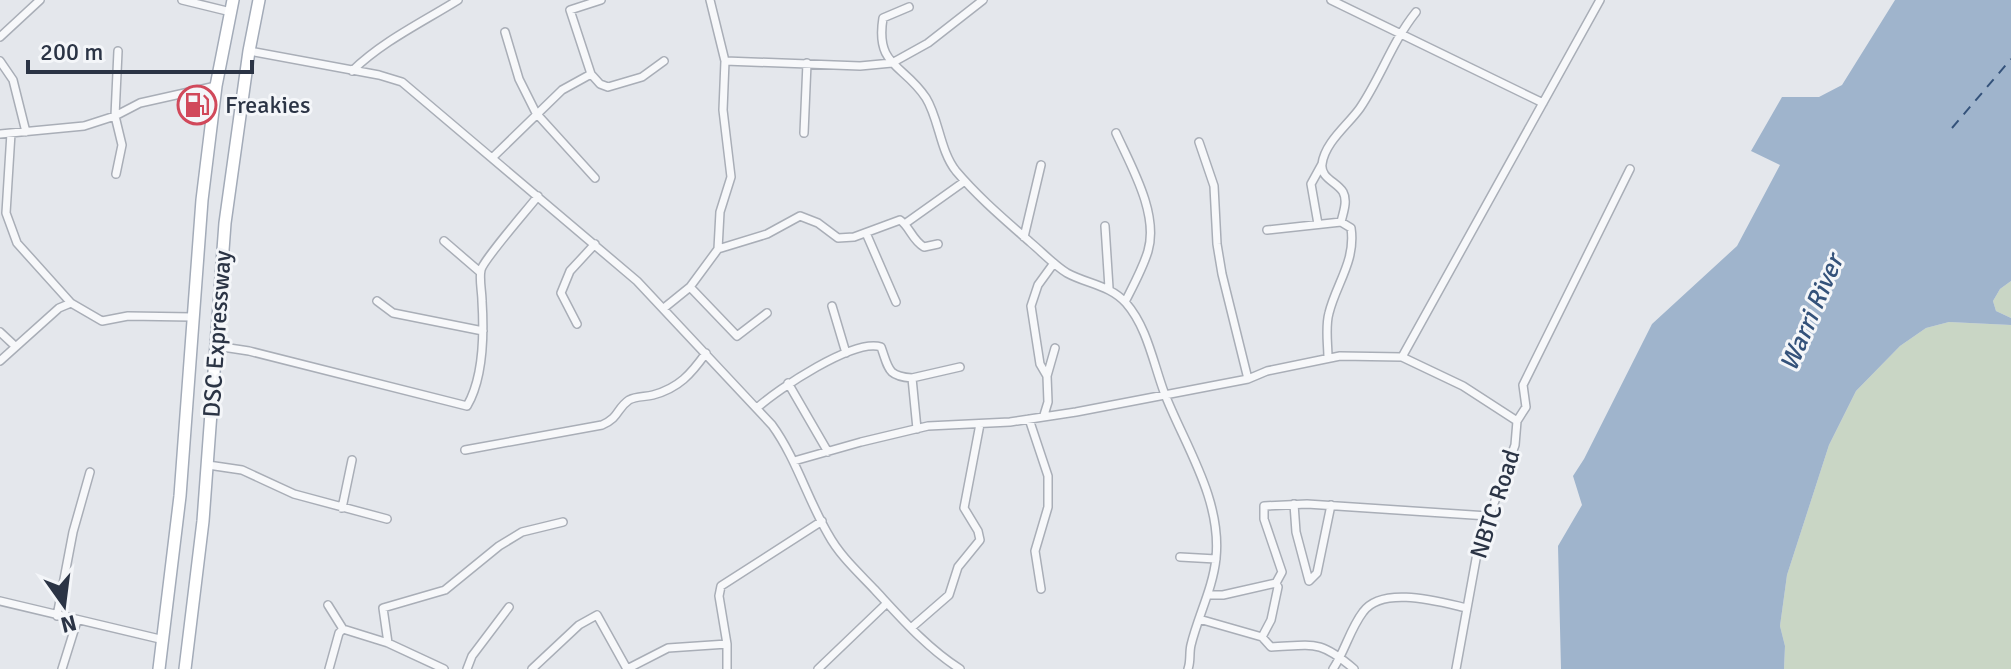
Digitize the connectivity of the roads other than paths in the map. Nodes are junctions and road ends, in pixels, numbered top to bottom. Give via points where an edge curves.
1 (40, 0) edge
2 (182, 0) edge
3 (259, 0) edge
4 (458, 0) edge
5 (601, 0) edge
6 (710, 0) edge
7 (983, 0) edge
8 (1332, 0) edge
9 (1600, 0) edge
10 (974, 3) edge
11 (232, 6) edge
12 (909, 7) dead end
13 (1416, 12) dead end
14 (505, 32) dead end
15 (1399, 33) junction
16 (0, 37) edge
17 (118, 51) dead end
18 (249, 51) junction
19 (0, 61) edge
20 (664, 61) dead end
21 (725, 61) junction
22 (807, 63) junction
23 (892, 63) junction
24 (352, 71) junction
25 (591, 74) junction
26 (216, 86) junction
27 (1543, 103) junction
28 (536, 113) junction
29 (115, 116) junction
30 (26, 132) junction
31 (11, 133) junction
32 (804, 133) dead end
33 (1116, 133) dead end
34 (0, 134) edge
35 (1199, 142) dead end
36 (492, 158) junction
37 (1322, 164) junction
38 (1041, 165) dead end
39 (1630, 169) dead end
40 (116, 174) dead end
41 (595, 178) dead end
42 (965, 181) junction
43 (538, 196) junction
44 (1341, 222) junction
45 (906, 223) junction
46 (1318, 224) junction
47 (1105, 226) dead end
48 (1267, 230) dead end
49 (866, 233) junction
50 (1024, 237) junction
51 (444, 241) dead end
52 (595, 244) junction
53 (938, 244) dead end
54 (718, 249) junction
55 (1054, 263) junction
56 (480, 272) junction
57 (690, 287) junction
58 (1109, 288) junction
59 (377, 301) dead end
60 (896, 302) dead end
61 (1125, 302) junction
62 (71, 303) junction
63 (832, 306) dead end
64 (664, 308) junction
65 (767, 313) dead end
66 (192, 317) junction
67 (577, 324) dead end
68 (483, 331) junction
69 (0, 332) edge
70 (15, 346) junction
71 (216, 346) junction
72 (1055, 348) dead end
73 (706, 353) junction
74 (846, 353) junction
75 (1402, 357) junction
76 (1328, 358) junction
77 (0, 361) edge
78 (960, 367) dead end
79 (1047, 376) junction
80 (912, 378) junction
81 (1248, 379) junction
82 (788, 383) junction
83 (1165, 393) junction
84 (757, 408) junction
85 (1044, 415) junction
86 (1029, 419) junction
87 (1517, 421) junction
88 (980, 424) junction
89 (917, 429) junction
90 (465, 450) dead end
91 (828, 452) junction
92 (352, 460) dead end
93 (794, 461) junction
94 (208, 465) junction
95 (90, 472) dead end
96 (1294, 504) junction
97 (1331, 505) junction
98 (342, 508) junction
99 (1488, 516) junction
100 (387, 519) dead end
101 (822, 521) junction
102 (563, 522) dead end
103 (1180, 557) dead end
104 (1216, 559) junction
105 (1276, 583) junction
106 (1041, 589) dead end
107 (1208, 595) junction
108 (0, 601) edge
109 (887, 603) junction
110 (328, 605) dead end
111 (509, 607) dead end
112 (1467, 608) junction
113 (57, 616) junction
114 (1199, 619) junction
115 (77, 621) junction
116 (911, 628) junction
117 (343, 629) junction
118 (1262, 637) junction
119 (164, 640) junction
120 (388, 643) junction
121 (727, 644) junction
122 (1341, 658) junction
123 (62, 669) edge
124 (159, 669) edge
125 (185, 669) edge
126 (329, 669) edge
127 (444, 669) edge
128 (467, 669) edge
129 (532, 669) edge
130 (727, 669) edge
131 (818, 669) edge
132 (960, 669) edge
133 (1188, 669) edge
134 (1333, 669) edge
135 (1354, 669) edge
136 (1456, 669) edge

1 - 16 street
2 - 11 street
3 - 18 main road, DSC Expressway
4 - 24 street via 394,36
5 - 25 street via 570,10
6 - 21 street
7 - 10 street
8 - 15 street
9 - 27 street
10 - 23 street via 928,43
11 - 26 main road, DSC Expressway
12 - 23 street via 883,18 884,54
13 - 15 street
14 - 28 street
15 - 27 street
15 - 37 street via 1361,107 1332,142
17 - 29 street
18 - 24 street
18 - 71 main road, DSC Expressway via 225,223
19 - 30 street via 13,80
20 - 25 street via 642,77 608,87
21 - 22 street
21 - 54 street via 723,110 731,177 720,212
22 - 23 street
22 - 32 street
23 - 42 street via 927,100 952,166
24 - 36 street via 402,82
25 - 28 street
26 - 29 street via 140,103
26 - 66 main road, DSC Expressway
27 - 75 street
28 - 36 street
28 - 41 street
29 - 30 street via 84,126
29 - 40 street via 122,145
30 - 31 street
31 - 34 street
31 - 62 street via 6,213 17,243
33 - 61 street via 1149,216 1149,249
35 - 81 street via 1212,174 1222,274
36 - 43 street
37 - 44 street via 1324,175 1343,192
37 - 46 street via 1311,184
38 - 50 street
39 - 87 street via 1523,385 1526,407
42 - 45 street
42 - 50 street
43 - 52 street
43 - 56 street
44 - 46 street
44 - 76 street via 1354,227 1353,239 1328,315
45 - 49 street via 900,220
45 - 53 street via 924,247
46 - 48 street
47 - 58 street
49 - 54 street via 838,238 800,216 767,234
49 - 60 street
50 - 55 street
51 - 56 street
52 - 64 street
52 - 67 street via 570,271 561,293
54 - 57 street
55 - 58 street
55 - 79 street via 1031,306 1040,364
56 - 68 street
57 - 64 street
57 - 65 street via 737,336
58 - 61 street
59 - 68 street via 393,313
61 - 83 street via 1140,323
62 - 66 street via 102,321
62 - 70 street
63 - 74 street
64 - 73 street
66 - 119 main road, DSC Expressway via 183,469
68 - 71 street via 467,406
69 - 70 street
70 - 77 street
71 - 94 main road, DSC Expressway
72 - 79 street
73 - 84 street
73 - 90 street via 680,385 634,398 602,425
74 - 80 street via 877,345 892,374
74 - 82 street
75 - 76 street
75 - 87 street, NBTC Road via 1463,386
76 - 81 street
78 - 80 street
79 - 85 street
80 - 89 street
81 - 83 street
82 - 84 street
82 - 91 street
83 - 85 street
83 - 104 street via 1207,495
84 - 93 street
85 - 86 street
86 - 88 street
86 - 106 street via 1048,476 1048,507 1035,551
87 - 99 street, NBTC Road via 1515,445
88 - 89 street
88 - 116 street via 964,508 980,540 958,567 949,595
89 - 91 street
91 - 93 street
92 - 98 street
93 - 101 street
94 - 98 street via 242,470
94 - 125 main road, DSC Expressway
95 - 113 street
96 - 97 street
96 - 97 street via 1309,581 1317,573
96 - 105 street via 1264,506 1282,572
97 - 99 street
98 - 100 street
99 - 112 street, NBTC Road
101 - 109 street via 841,554
101 - 121 street via 721,586
102 - 120 street via 522,532 445,590 383,608
103 - 104 street
104 - 107 street
105 - 107 street
105 - 118 street via 1271,620
107 - 114 street
108 - 113 street
109 - 116 street
109 - 131 street
110 - 117 street
111 - 128 street
112 - 122 street via 1415,597 1377,602 1364,610
112 - 136 street, NBTC Road
113 - 115 street
114 - 118 street
114 - 133 street
115 - 119 street
115 - 123 street
116 - 132 street
117 - 120 street
117 - 126 street
118 - 122 street via 1271,647 1310,644
119 - 124 main road, DSC Expressway
120 - 127 street
121 - 129 street via 668,648 627,669 597,615
121 - 130 street
122 - 134 street
122 - 135 street

